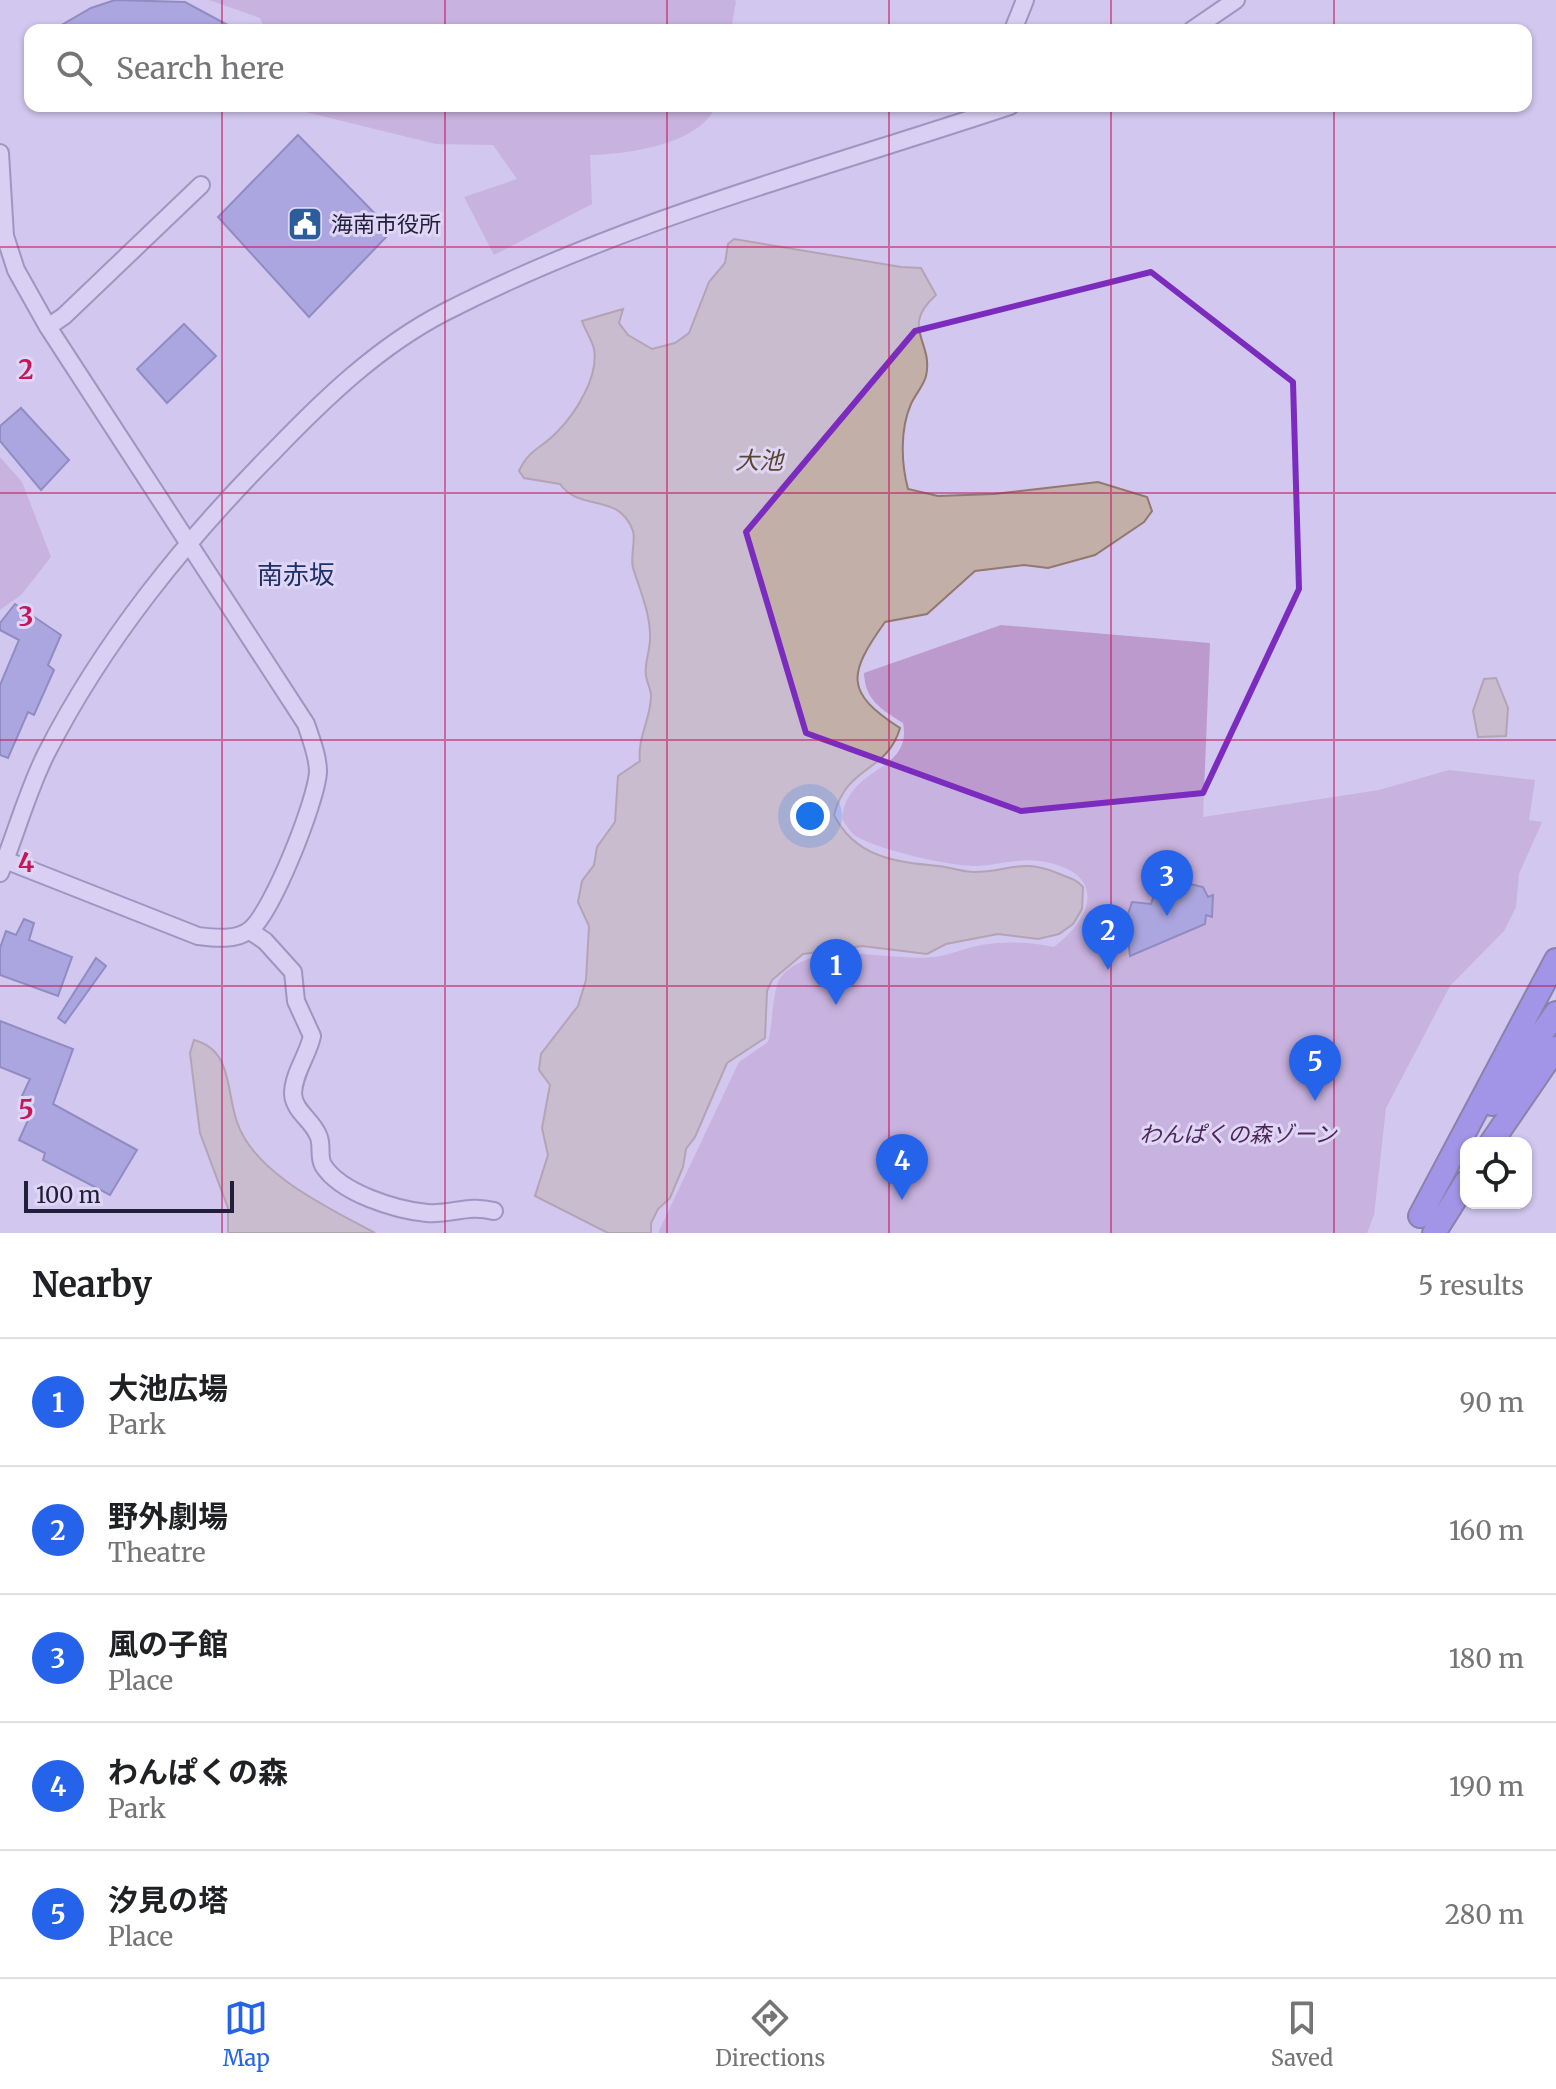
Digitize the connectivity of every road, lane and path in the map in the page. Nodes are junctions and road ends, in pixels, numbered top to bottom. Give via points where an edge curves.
1 (1025, 0) edge
2 (1236, 0) edge
3 (1015, 24) edge
4 (1201, 24) edge
5 (992, 112) edge
6 (0, 153) edge
7 (201, 185) dead end
8 (3, 234) edge
9 (48, 327) junction
10 (187, 542) junction
11 (3, 866) edge
12 (250, 931) junction
13 (1556, 960) edge
14 (1556, 1013) edge
15 (1556, 1048) edge
16 (1556, 1064) edge
17 (1495, 1137) edge
18 (1503, 1137) edge
19 (1460, 1189) edge
20 (1460, 1196) edge
21 (494, 1211) dead end
22 (1425, 1227) edge

1 - 3 street
2 - 4 street
5 - 10 street via 644,227 443,313 364,365
6 - 8 street
7 - 9 street
8 - 9 street
9 - 10 street
10 - 11 street via 84,687 45,757
10 - 12 street via 306,724 318,772 270,906
11 - 12 street via 198,936 215,939
12 - 21 street via 293,972 296,1001 312,1036 295,1082 295,1105 320,1137 321,1162 331,1175 400,1207 428,1213 475,1206
13 - 22 highway
14 - 22 highway
15 - 17 highway
16 - 18 highway
19 - 22 highway
20 - 22 highway

